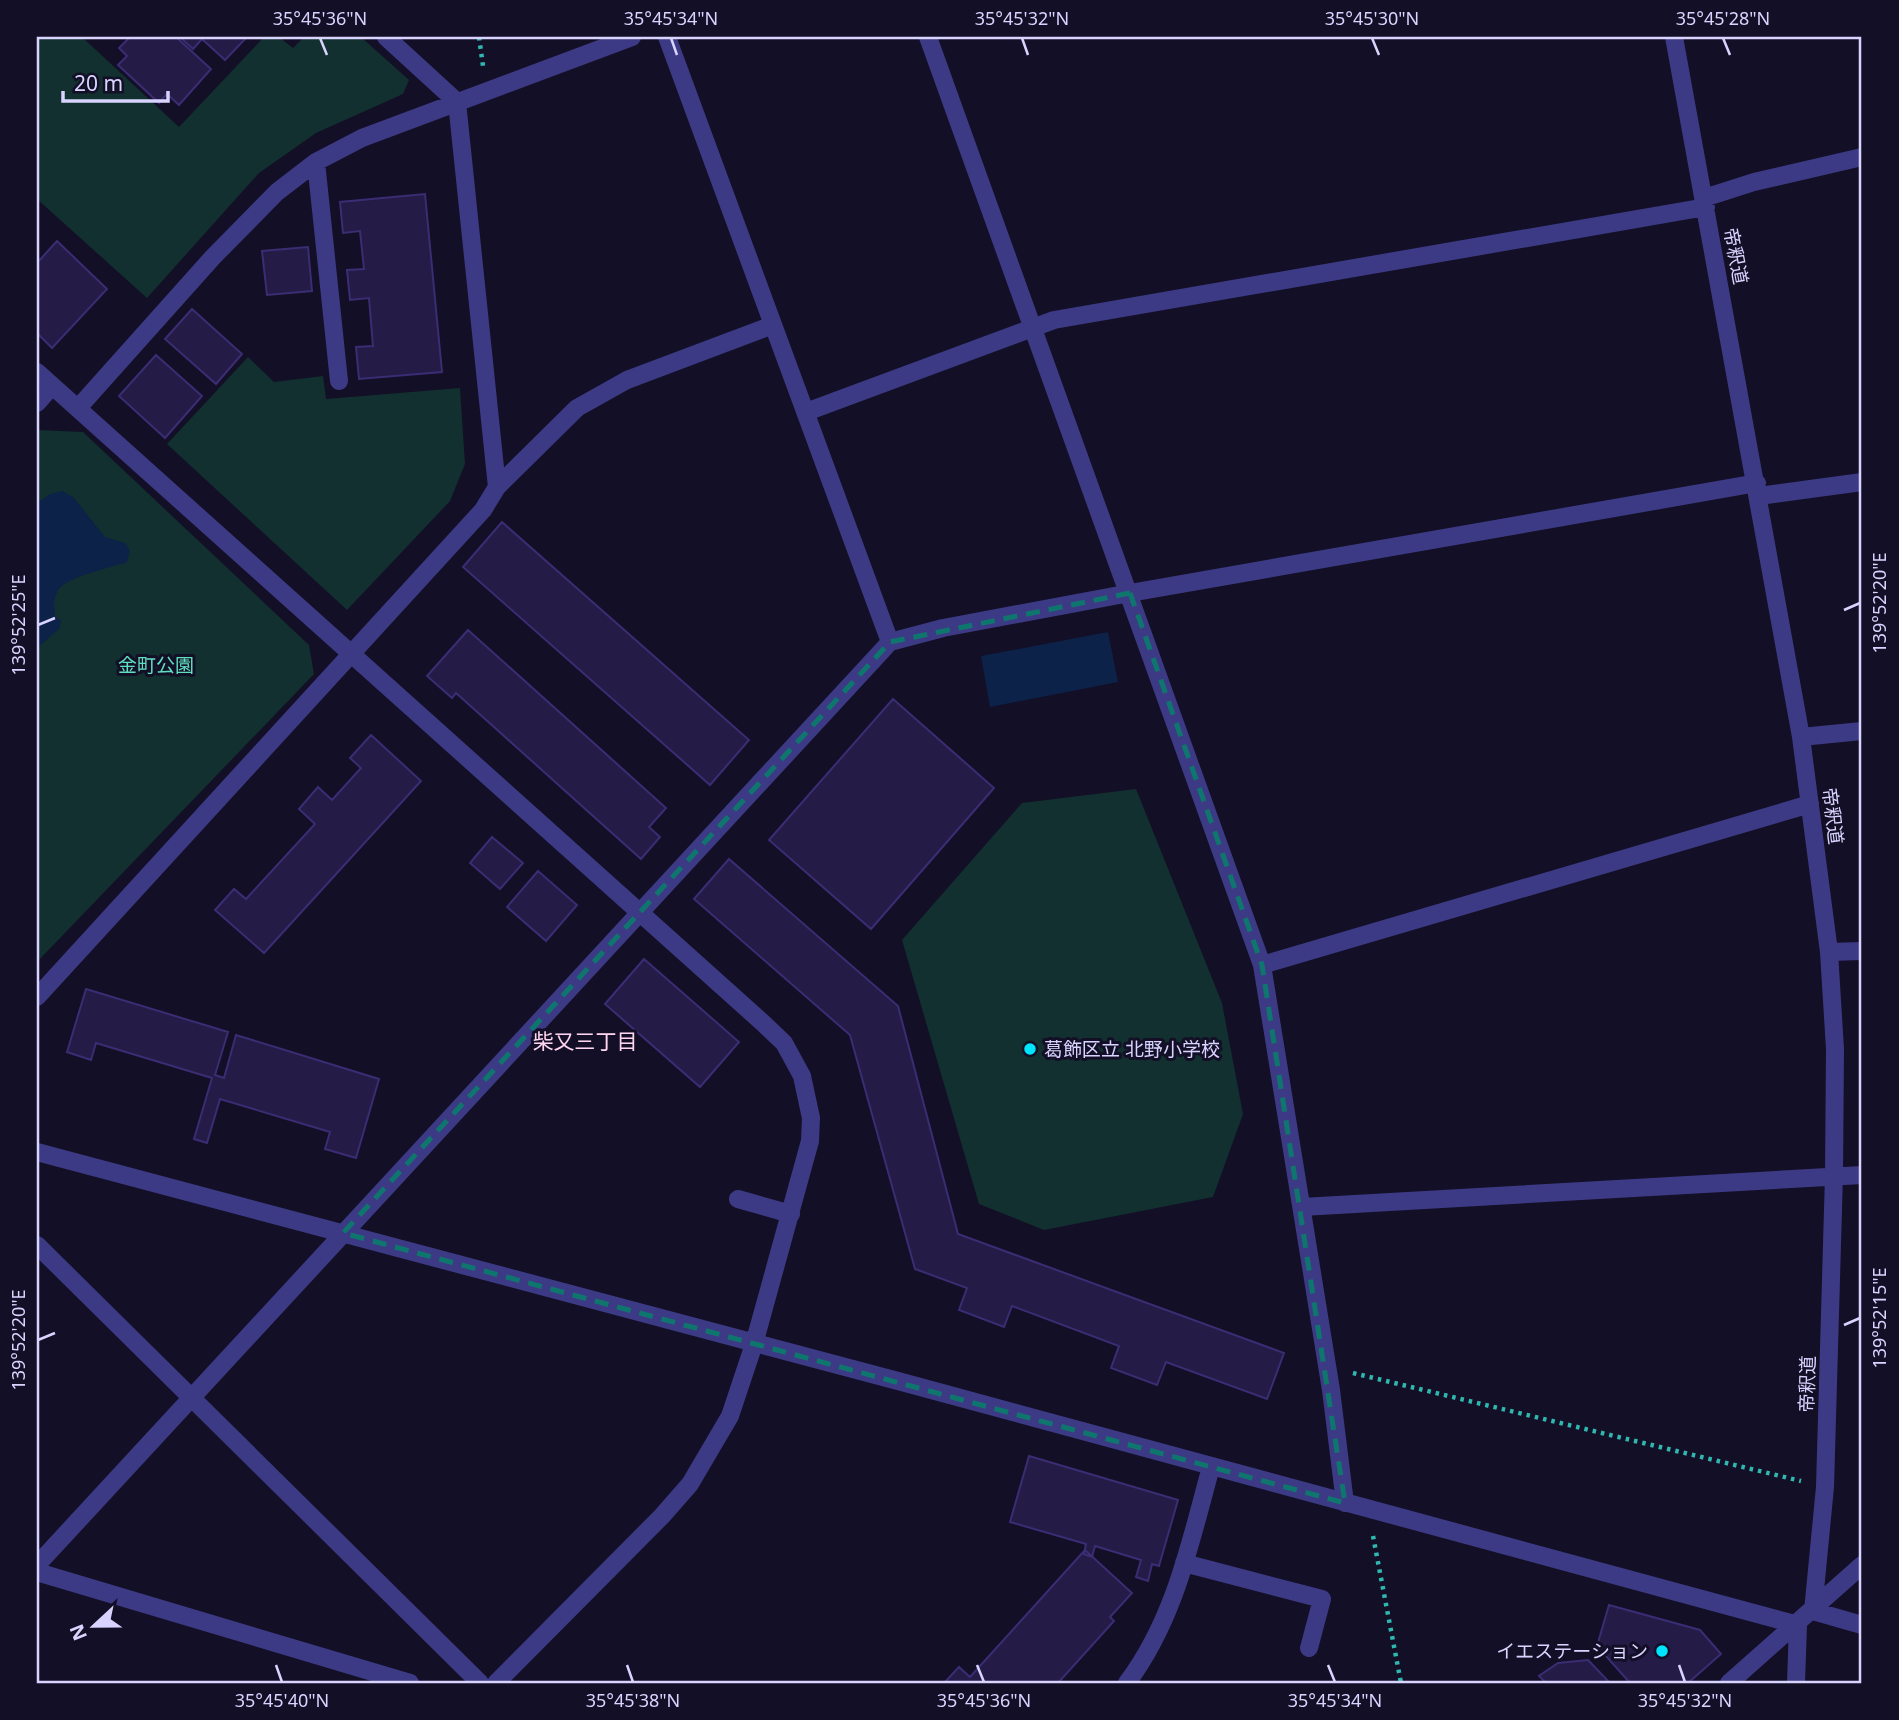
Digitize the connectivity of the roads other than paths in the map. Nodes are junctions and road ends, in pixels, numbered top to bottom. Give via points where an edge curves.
1 (386, 37) edge
2 (632, 37) edge
3 (667, 37) edge
4 (928, 37) edge
5 (1674, 37) edge
6 (457, 102) junction
7 (1862, 157) edge
8 (316, 162) junction
9 (1705, 202) junction
10 (773, 325) junction
11 (1033, 329) junction
12 (37, 372) edge
13 (339, 380) dead end
14 (52, 386) junction
15 (37, 402) edge
16 (78, 408) junction
17 (806, 412) junction
18 (1862, 482) edge
19 (497, 487) junction
20 (1758, 489) junction
21 (1130, 593) junction
22 (890, 642) junction
23 (352, 655) junction
24 (1862, 732) edge
25 (1801, 737) junction
26 (1810, 804) junction
27 (639, 910) junction
28 (1862, 951) edge
29 (1829, 952) junction
30 (1262, 965) junction
31 (37, 997) edge
32 (37, 1152) edge
33 (1834, 1175) junction
34 (1862, 1175) edge
35 (738, 1199) dead end
36 (1303, 1207) junction
37 (791, 1214) junction
38 (343, 1233) junction
39 (37, 1245) edge
40 (754, 1344) junction
41 (190, 1397) junction
42 (1210, 1467) junction
43 (1345, 1503) junction
44 (1184, 1563) junction
45 (37, 1565) edge
46 (1862, 1565) edge
47 (37, 1572) edge
48 (1814, 1611) junction
49 (1798, 1625) junction
50 (1862, 1625) edge
51 (1309, 1648) dead end
52 (410, 1683) edge
53 (480, 1683) edge
54 (496, 1683) edge
55 (1127, 1683) edge
56 (1729, 1683) edge
57 (1796, 1683) edge

1 - 6 street
2 - 6 street
3 - 10 street
4 - 11 street
5 - 9 street, 帝釈道
6 - 8 street via 362,138
6 - 19 street
7 - 9 street via 1754,182
8 - 13 street
8 - 16 street via 277,192 213,257
9 - 11 street via 1054,320
9 - 20 street, 帝釈道
10 - 17 street
10 - 19 street via 627,380 577,408
11 - 17 street
11 - 21 street
12 - 14 street
14 - 15 street
14 - 16 street
16 - 23 street
17 - 22 street
18 - 20 street
19 - 23 street via 483,510
20 - 21 street
20 - 25 street, 帝釈道
21 - 22 street
21 - 30 street
22 - 27 street
23 - 27 street
23 - 31 street
24 - 25 street
25 - 26 street, 帝釈道
26 - 29 street, 帝釈道
26 - 30 street
27 - 37 street via 763,1023 794,1058 809,1098 811,1118 804,1169
27 - 38 street
28 - 29 street
29 - 33 street, 帝釈道 via 1835,1049
30 - 36 street
32 - 38 street
33 - 34 street
33 - 36 street
33 - 48 street, 帝釈道 via 1825,1487
35 - 37 street
36 - 43 street
37 - 40 street
38 - 40 street
38 - 41 street
39 - 41 street
40 - 42 street
40 - 54 street via 730,1416 690,1484
41 - 45 street
41 - 53 street
42 - 43 street
42 - 44 street
43 - 49 street
44 - 51 street via 1322,1599
44 - 55 street via 1164,1623
46 - 48 street
47 - 52 street
48 - 49 street
48 - 50 street
49 - 56 street
49 - 57 street

